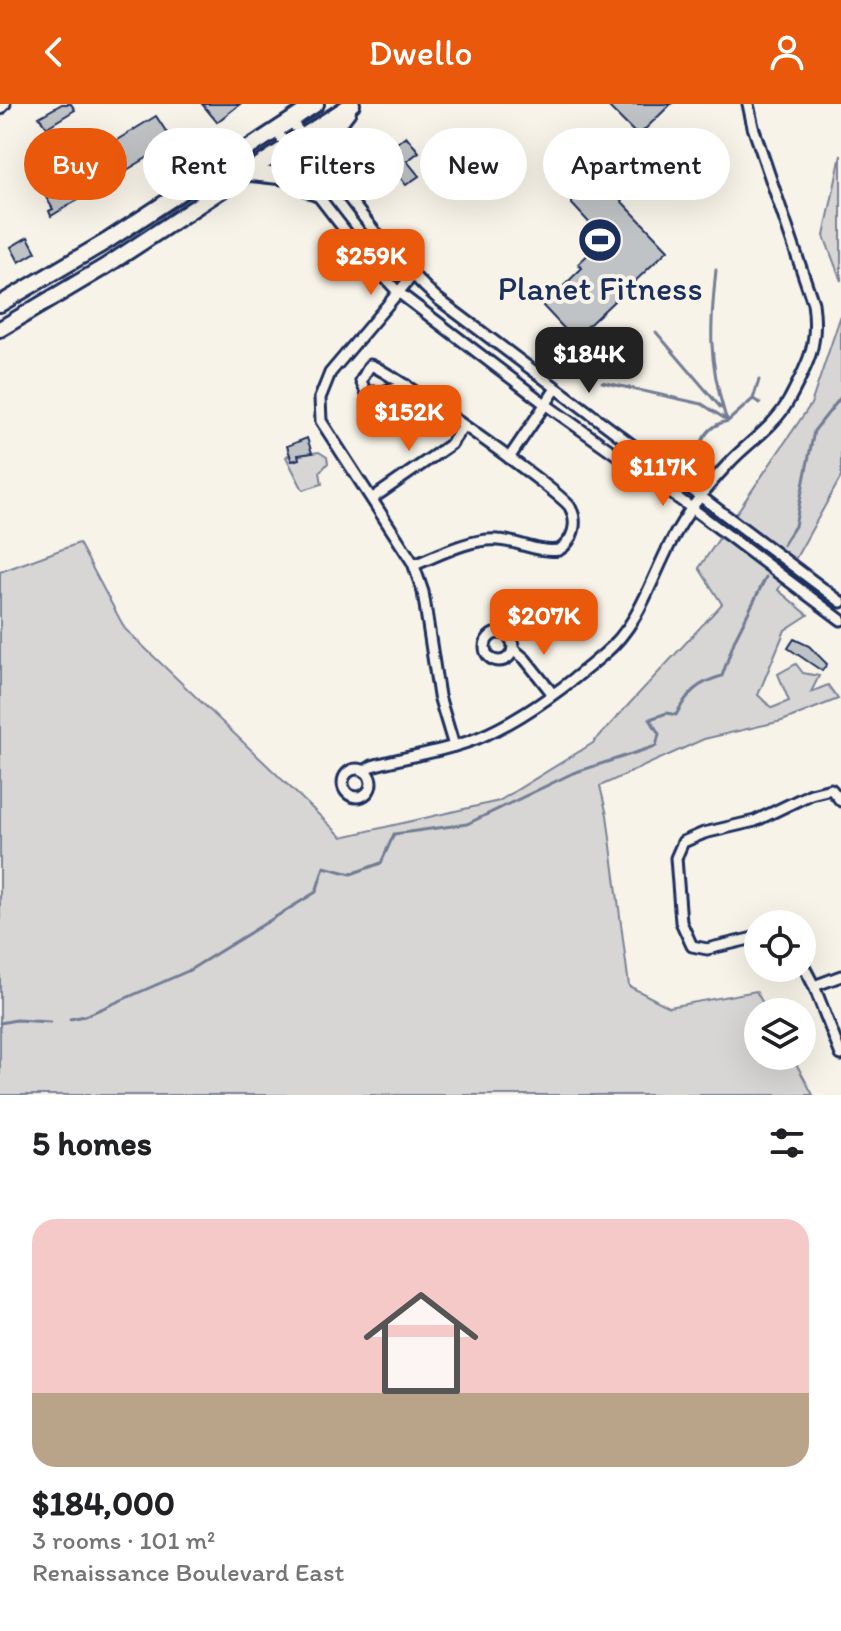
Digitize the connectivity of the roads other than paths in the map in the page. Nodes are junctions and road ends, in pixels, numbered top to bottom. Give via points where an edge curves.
1 (5, 104) edge
2 (316, 104) edge
3 (353, 104) edge
4 (748, 104) edge
5 (0, 109) edge
6 (291, 121) junction
7 (281, 128) edge
8 (296, 128) edge
9 (315, 128) edge
10 (335, 128) edge
11 (271, 135) edge
12 (209, 200) edge
13 (321, 200) edge
14 (353, 200) edge
15 (412, 276) junction
16 (398, 292) junction
17 (0, 304) edge
18 (0, 329) edge
19 (406, 385) junction
20 (555, 390) junction
21 (545, 404) junction
22 (463, 426) junction
23 (509, 458) junction
24 (373, 498) junction
25 (702, 498) junction
26 (693, 509) junction
27 (414, 565) junction
28 (840, 599) edge
29 (829, 611) junction
30 (841, 620) edge
31 (513, 649) dead end
32 (552, 693) junction
33 (454, 746) junction
34 (364, 771) dead end
35 (841, 801) edge
36 (744, 940) edge
37 (841, 976) edge
38 (812, 982) edge
39 (814, 986) junction
40 (841, 1055) edge

1 - 5 street
2 - 6 highway
3 - 9 highway
3 - 10 highway
4 - 25 street via 813,303 814,346 787,404
6 - 7 highway
6 - 8 street
11 - 17 highway
12 - 18 highway
13 - 16 street
14 - 15 street
15 - 16 street
15 - 20 street
16 - 21 street
16 - 24 street via 330,373 320,398 326,433
19 - 19 street via 370,365 361,381 366,392
19 - 22 street
20 - 21 street
20 - 25 street
21 - 23 street
21 - 26 street
22 - 23 street
22 - 24 street via 451,444
23 - 27 street via 571,509 574,527 566,545 539,551 493,539
24 - 27 street
25 - 26 street
25 - 28 street
26 - 29 street
26 - 32 street via 621,638
27 - 33 street
28 - 29 street
29 - 30 street
31 - 32 street
32 - 33 street via 503,726
33 - 34 street
35 - 36 street via 831,789 811,794 755,821 683,842 676,858 681,922 692,946 707,949
37 - 39 street
38 - 39 street
39 - 40 street

